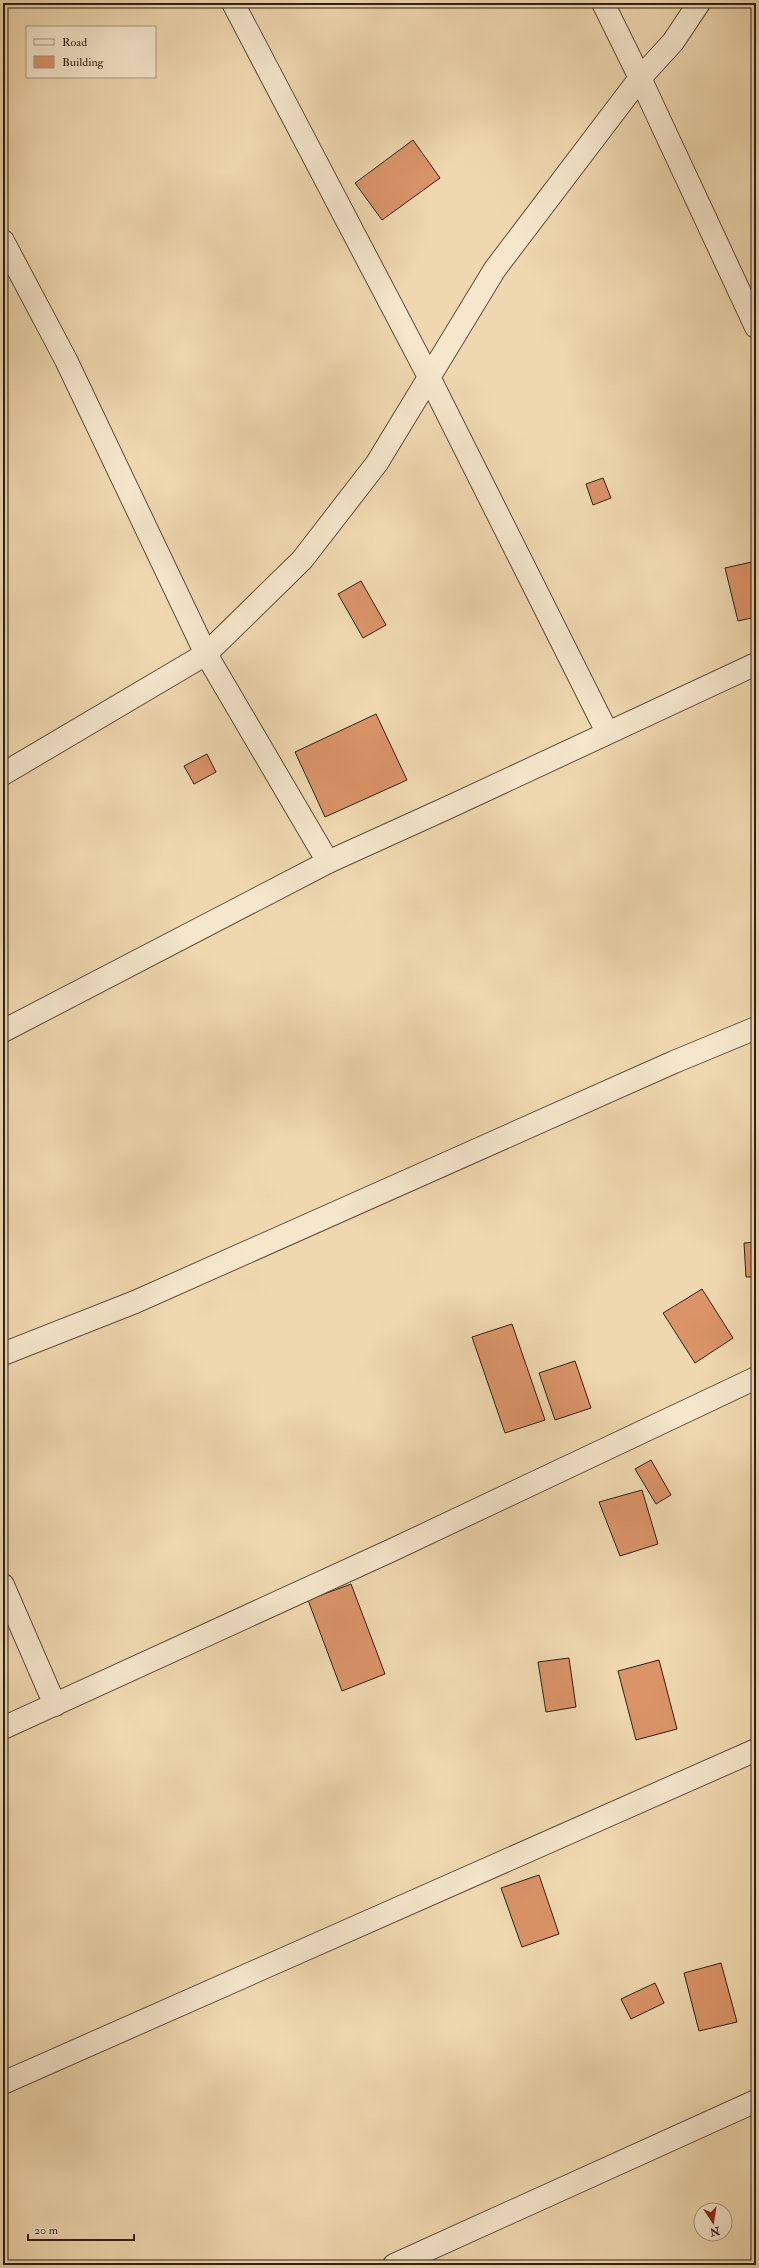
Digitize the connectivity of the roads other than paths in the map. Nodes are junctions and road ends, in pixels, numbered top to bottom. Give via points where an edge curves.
1 (233, 3) edge
2 (603, 3) edge
3 (699, 3) edge
4 (640, 78) junction
5 (3, 241) edge
6 (756, 327) edge
7 (428, 377) junction
8 (206, 654) junction
9 (756, 664) edge
10 (607, 732) junction
11 (3, 774) edge
12 (328, 862) junction
13 (756, 1028) edge
14 (3, 1031) edge
15 (3, 1354) edge
16 (756, 1378) edge
17 (3, 1585) edge
18 (55, 1705) junction
19 (3, 1728) edge
20 (756, 1750) edge
21 (3, 2083) edge
22 (756, 2101) edge
23 (394, 2265) edge

1 - 7 street
2 - 4 street
3 - 4 street via 673,42
4 - 6 street
4 - 7 street via 495,269
5 - 8 street via 66,360
7 - 8 street via 377,463 302,560
7 - 10 street
8 - 11 street
8 - 12 street
9 - 10 street
10 - 12 street
12 - 14 street
13 - 15 street via 135,1302
16 - 18 street via 504,1499
17 - 18 street
18 - 19 street
20 - 21 street
22 - 23 street

